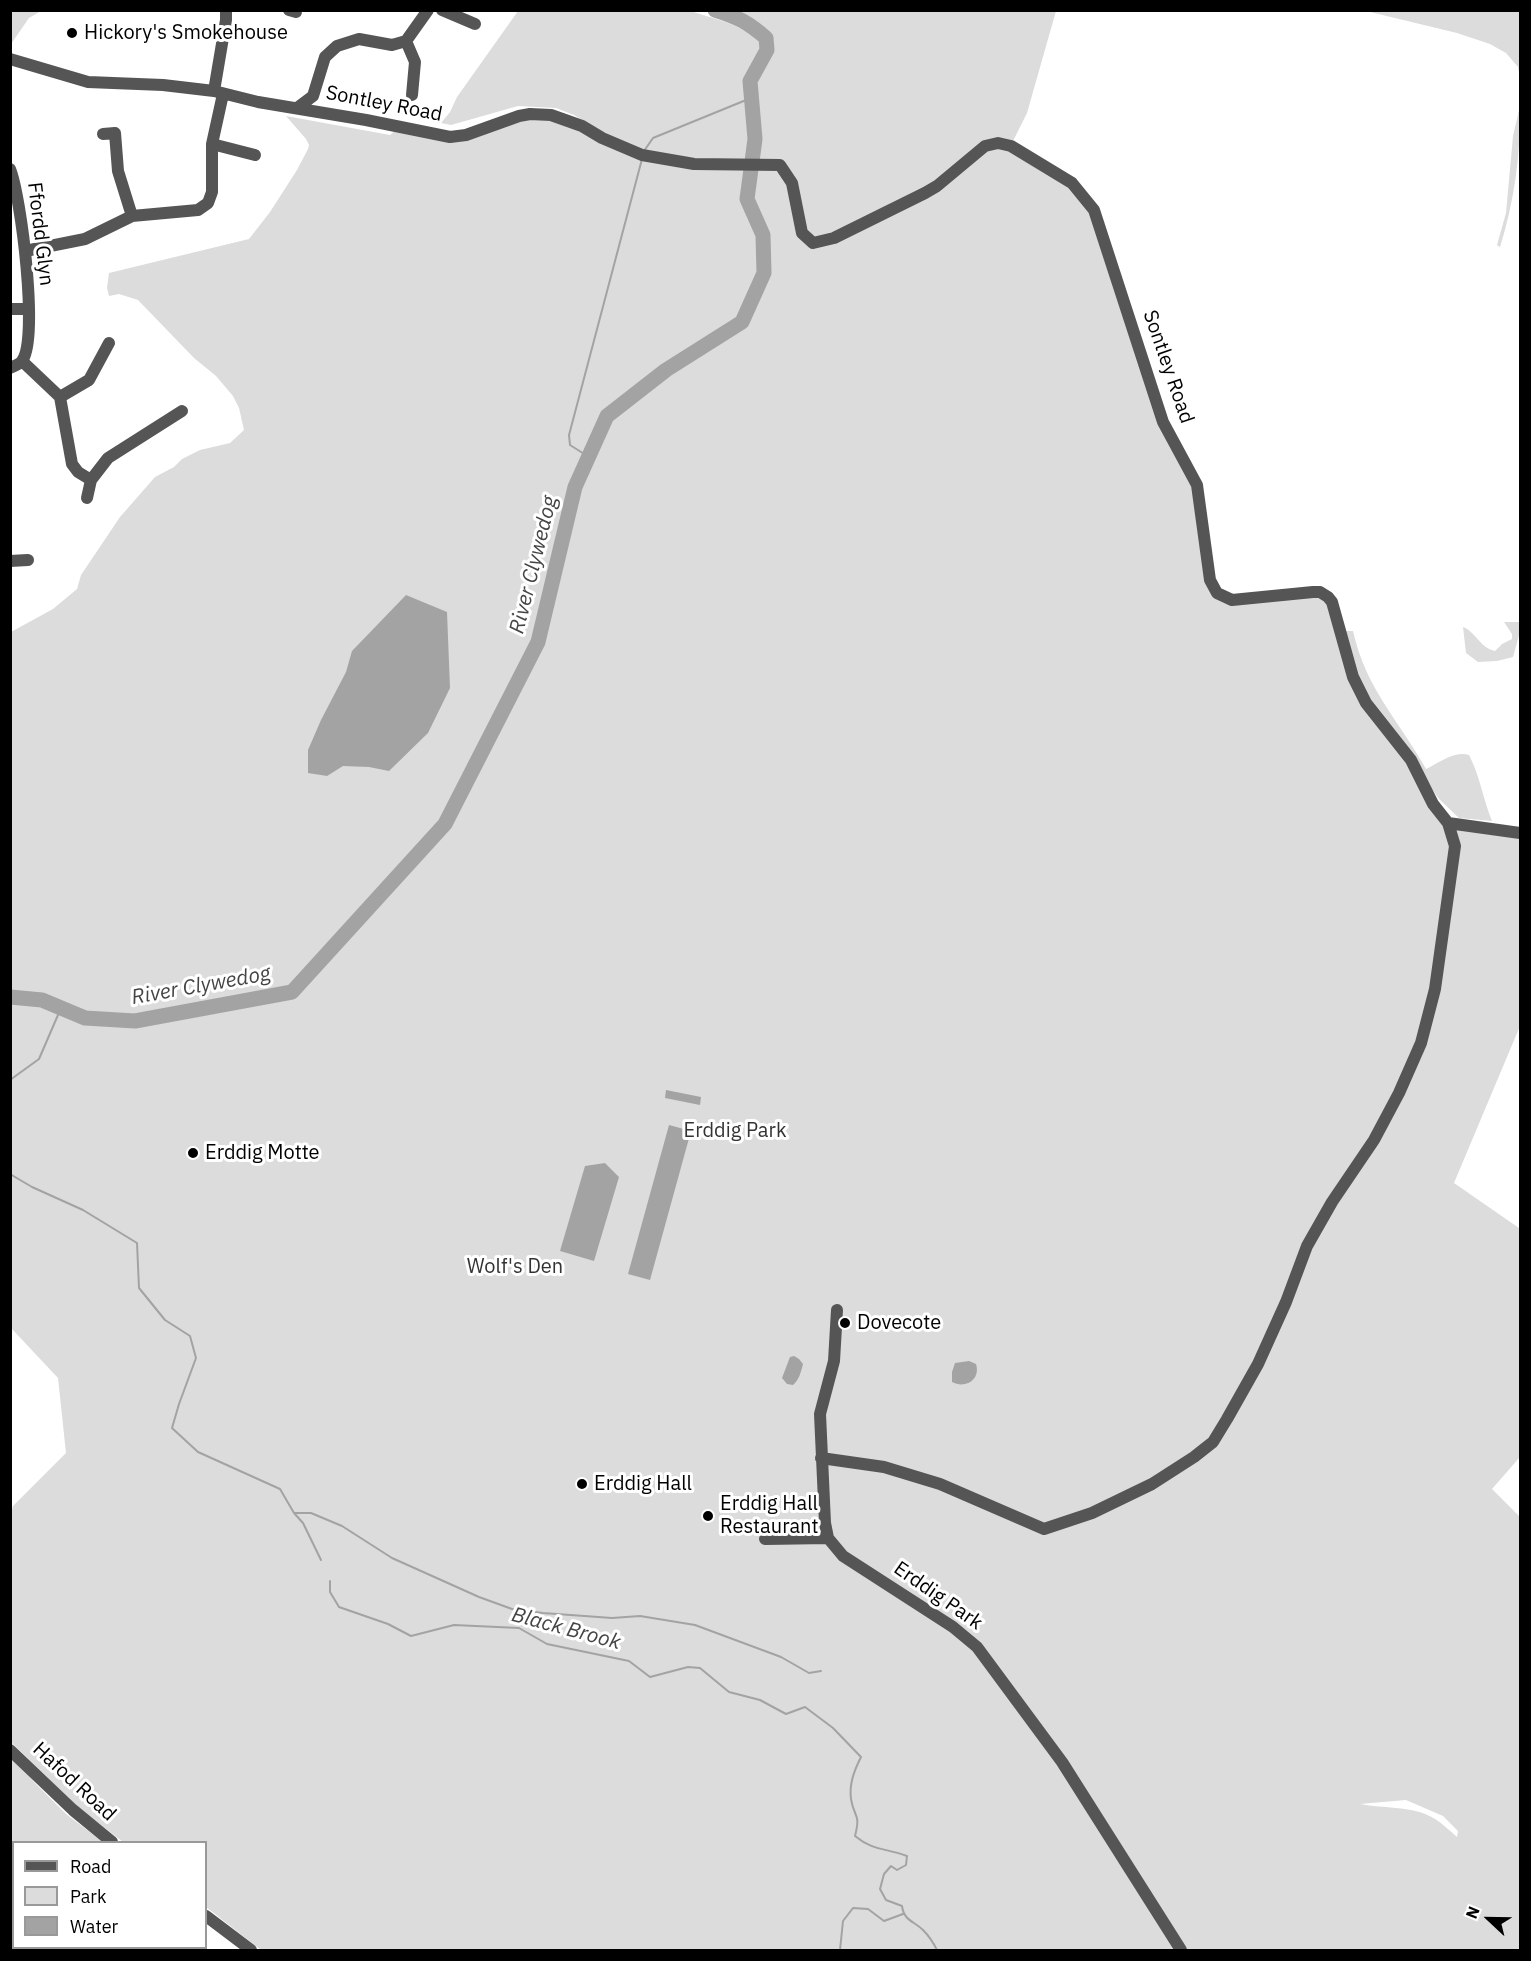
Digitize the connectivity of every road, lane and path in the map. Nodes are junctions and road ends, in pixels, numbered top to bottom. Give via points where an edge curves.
1 (226, 10) edge
2 (428, 10) edge
3 (442, 10) edge
4 (475, 24) dead end
5 (406, 41) junction
6 (10, 59) edge
7 (218, 93) junction
8 (412, 95) dead end
9 (297, 108) junction
10 (114, 132) dead end
11 (212, 144) junction
12 (255, 155) dead end
13 (10, 169) edge
14 (132, 216) junction
15 (25, 251) junction
16 (10, 309) edge
17 (29, 309) junction
18 (109, 343) dead end
19 (22, 362) junction
20 (10, 368) edge
21 (60, 397) junction
22 (182, 411) dead end
23 (91, 480) junction
24 (87, 498) dead end
25 (28, 560) dead end
26 (10, 561) edge
27 (1448, 823) junction
28 (1521, 833) edge
29 (837, 1310) dead end
30 (821, 1458) junction
31 (828, 1538) junction
32 (765, 1539) dead end
33 (10, 1750) edge
34 (111, 1841) edge
35 (207, 1917) edge
36 (252, 1950) edge
37 (1180, 1950) edge

1 - 7 street
2 - 5 street
3 - 4 street
5 - 8 street via 415,62
5 - 9 street via 392,45 359,39 337,46 325,57 313,96
6 - 7 street, Sontley Road via 88,81
7 - 9 street, Sontley Road
7 - 11 street
9 - 27 street, Sontley Road via 450,137 530,114 551,115 644,156 694,164 780,165 792,183 802,233 813,243 834,238 925,193 985,146 998,142 1072,183 1094,210 1163,422 1197,485 1210,580 1217,593 1232,600 1313,592 1328,597 1335,609 1353,677 1366,703 1411,760 1433,804
10 - 14 street via 118,171
11 - 12 street
11 - 14 street via 212,192 208,203 198,210
13 - 15 street, Ffordd Glyn via 16,184
14 - 15 street via 86,239
15 - 17 street, Ffordd Glyn
16 - 17 street
17 - 19 street, Ffordd Glyn
18 - 21 street via 89,380
19 - 20 street
19 - 21 street
21 - 23 street via 72,464
22 - 23 street via 108,458
23 - 24 street
25 - 26 street
27 - 28 street
27 - 30 street via 1455,846 1435,989 1421,1043 1374,1140 1307,1246 1258,1364 1213,1442 1152,1484 1092,1513 1044,1529 940,1484 884,1467
29 - 30 street via 834,1361 820,1414
30 - 31 street
31 - 32 street
31 - 37 street, Erddig Park via 843,1556 953,1627 977,1647 1062,1762
33 - 34 street, Hafod Road
35 - 36 street

